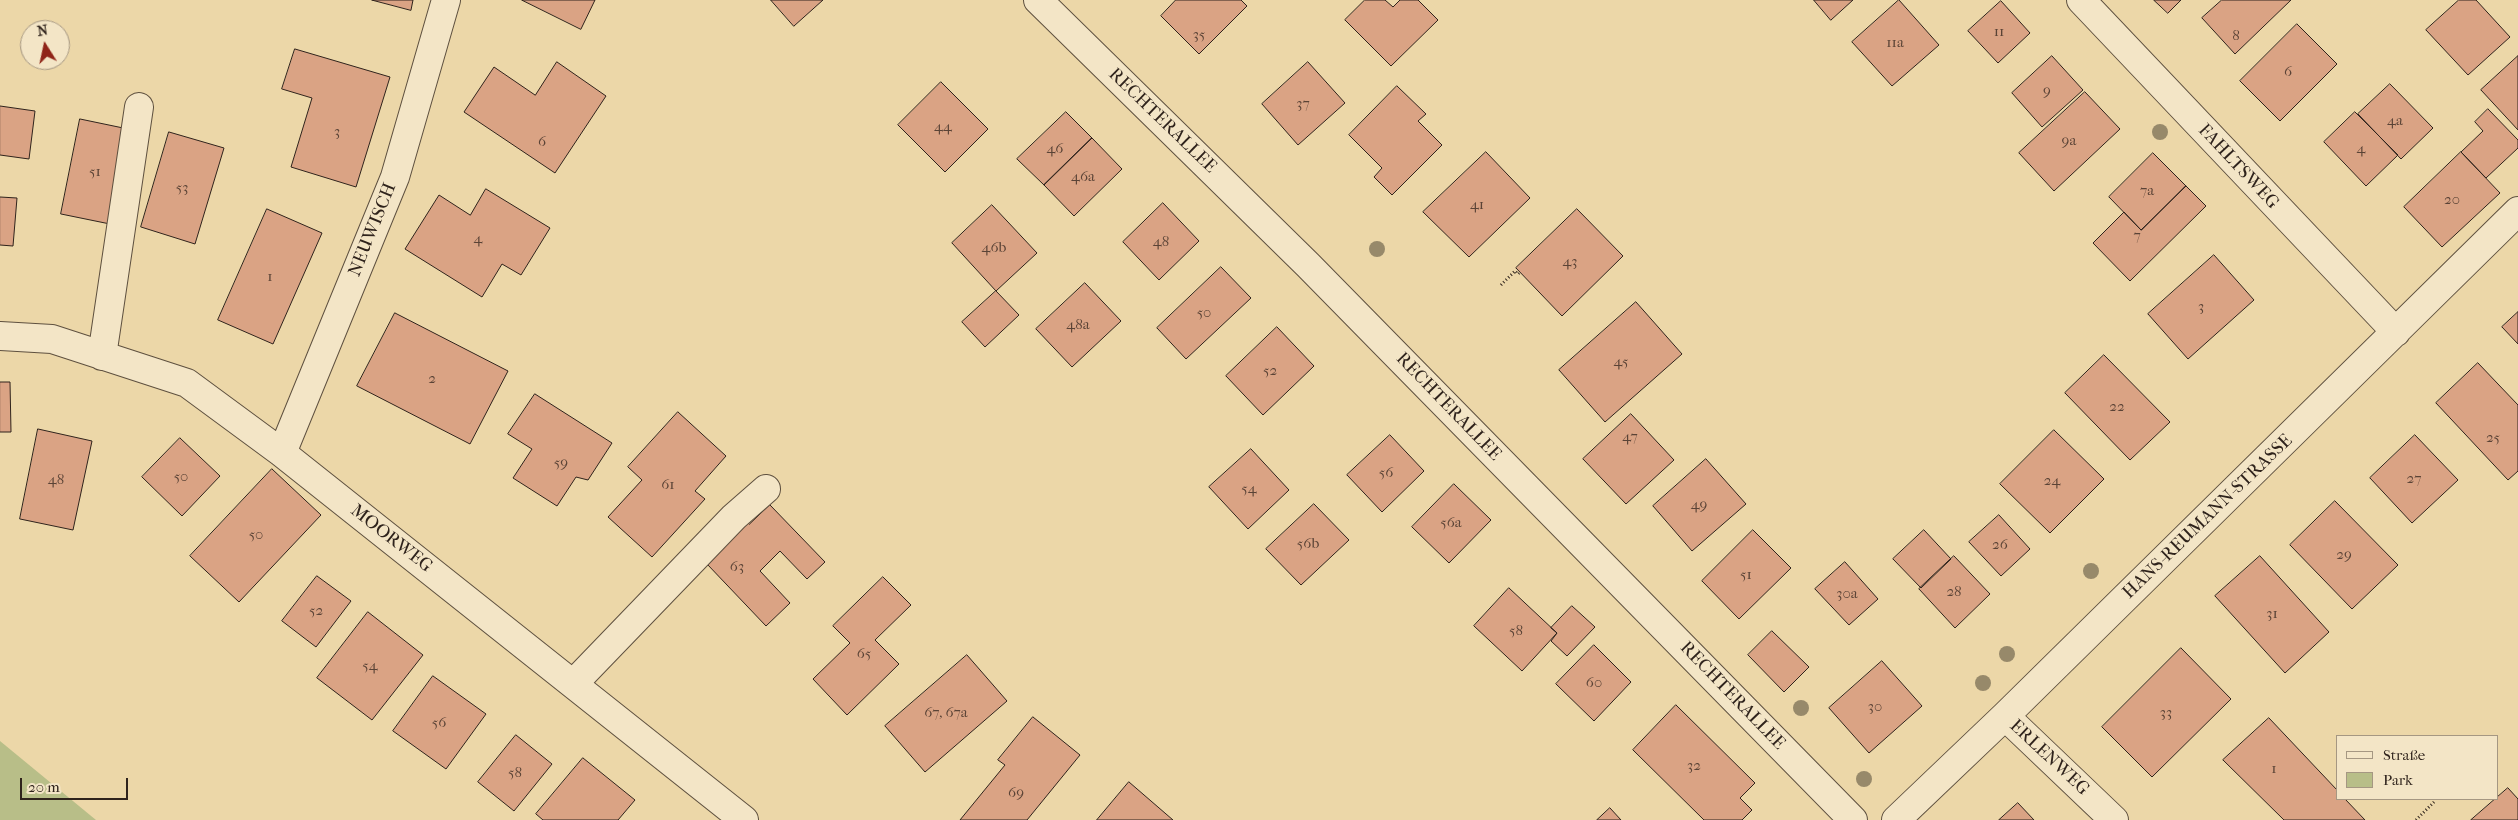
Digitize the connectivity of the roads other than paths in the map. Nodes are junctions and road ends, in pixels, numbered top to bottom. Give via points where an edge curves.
1 (446, 0) edge
2 (1038, 0) edge
3 (2081, 0) edge
4 (139, 107) dead end
5 (2518, 211) edge
6 (2396, 332) junction
7 (0, 336) edge
8 (102, 356) junction
9 (282, 453) junction
10 (766, 489) dead end
11 (573, 684) junction
12 (2005, 716) junction
13 (744, 820) edge
14 (1853, 820) edge
15 (1896, 820) edge
16 (2114, 820) edge

1 - 9 street, NEUWISCH via 395,177
2 - 14 street, RECHTERALLEE via 1308,265
3 - 6 street, FAHLTSWEG
4 - 8 street
5 - 6 street, HANS-REUMANN-STRASSE
6 - 12 street, HANS-REUMANN-STRASSE
7 - 8 street, MOORWEG via 52,339
8 - 9 street, MOORWEG via 187,383
9 - 11 street, MOORWEG
10 - 11 street via 734,517
11 - 13 street, MOORWEG
12 - 15 street, HANS-REUMANN-STRASSE
12 - 16 street, ERLENWEG

